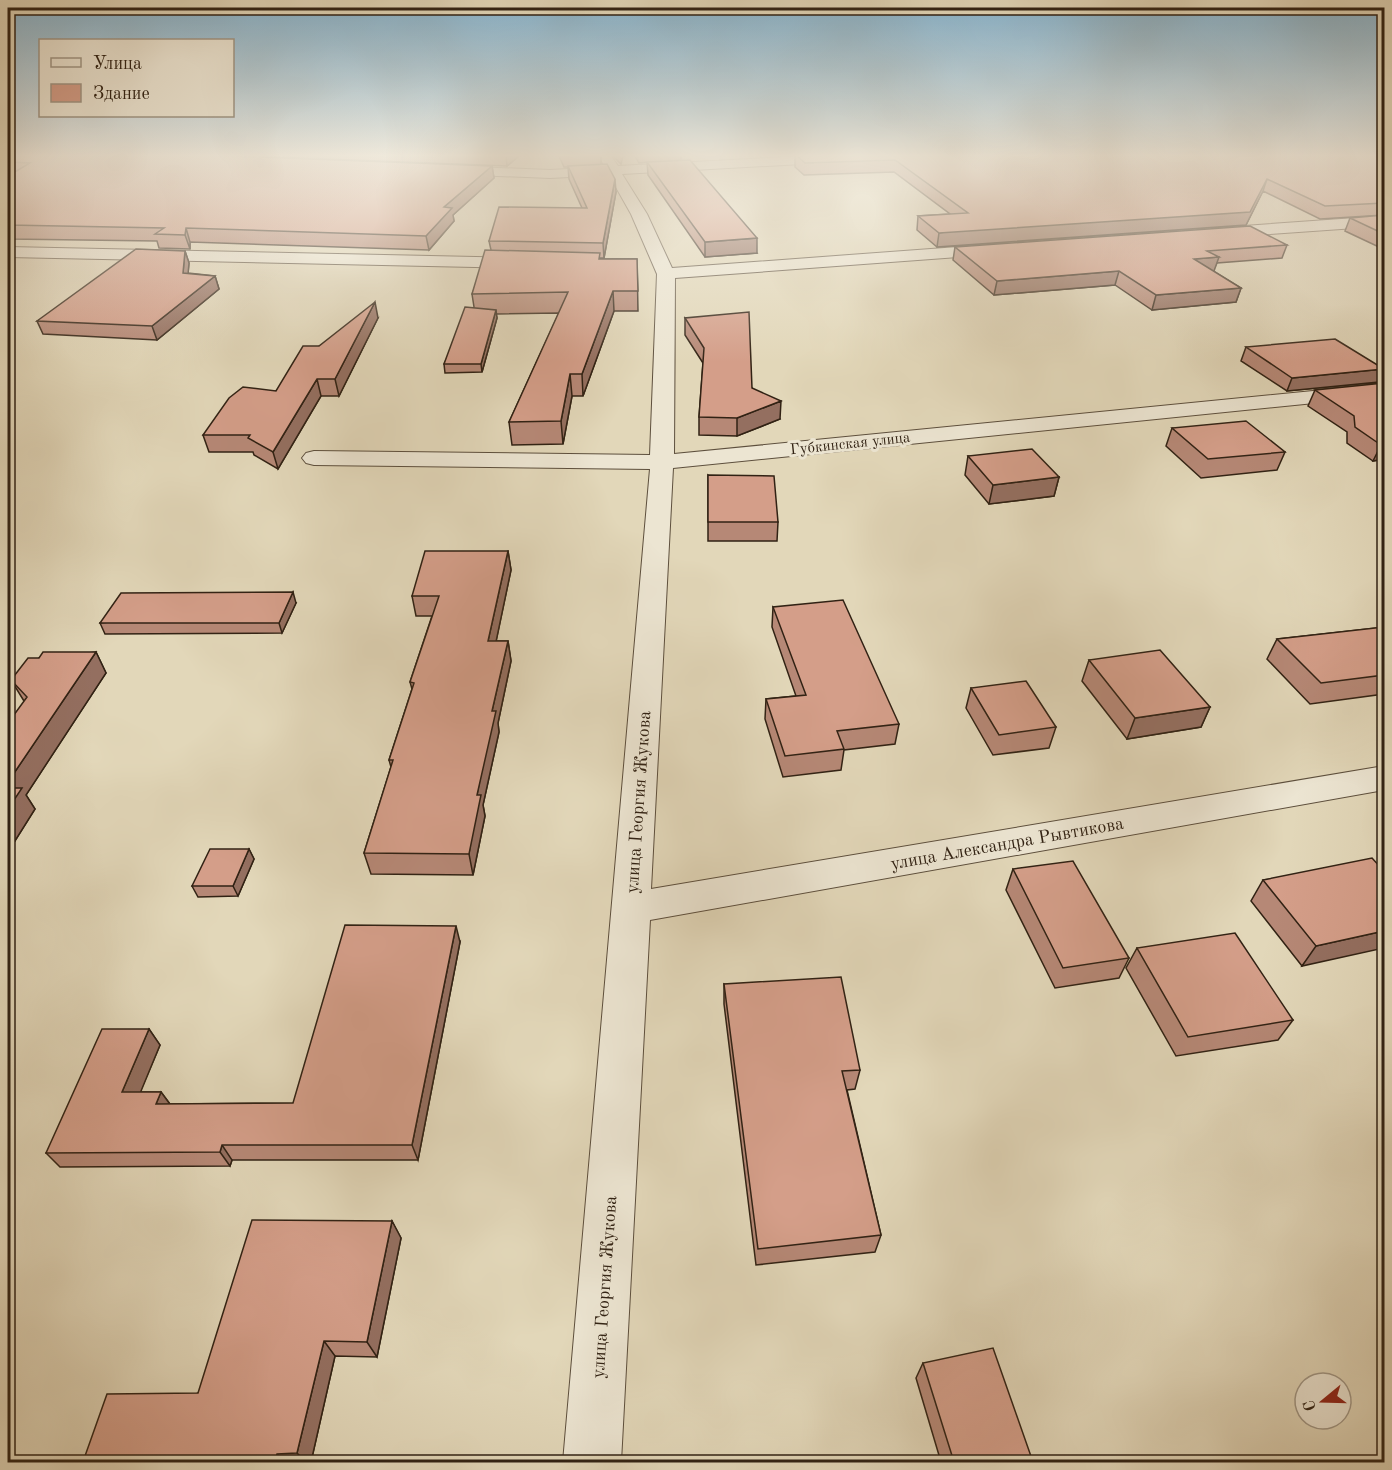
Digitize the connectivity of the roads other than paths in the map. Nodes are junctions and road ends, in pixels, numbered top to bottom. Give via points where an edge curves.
1 (642, 225) edge
2 (1336, 225) edge
3 (1197, 235) edge
4 (1019, 248) edge
5 (8, 252) edge
6 (547, 264) edge
7 (656, 269) junction
8 (1384, 390) edge
9 (314, 458) dead end
10 (662, 462) junction
11 (1384, 778) edge
12 (630, 908) junction
13 (592, 1462) edge

1 - 7 street, улица Георгия Жукова
2 - 3 street
4 - 7 street
5 - 6 street
7 - 10 street, улица Георгия Жукова
8 - 10 street, Губкинская улица
9 - 10 street, Губкинская улица
10 - 12 street, улица Георгия Жукова
11 - 12 street, улица Александра Рывтикова
12 - 13 street, улица Георгия Жукова

